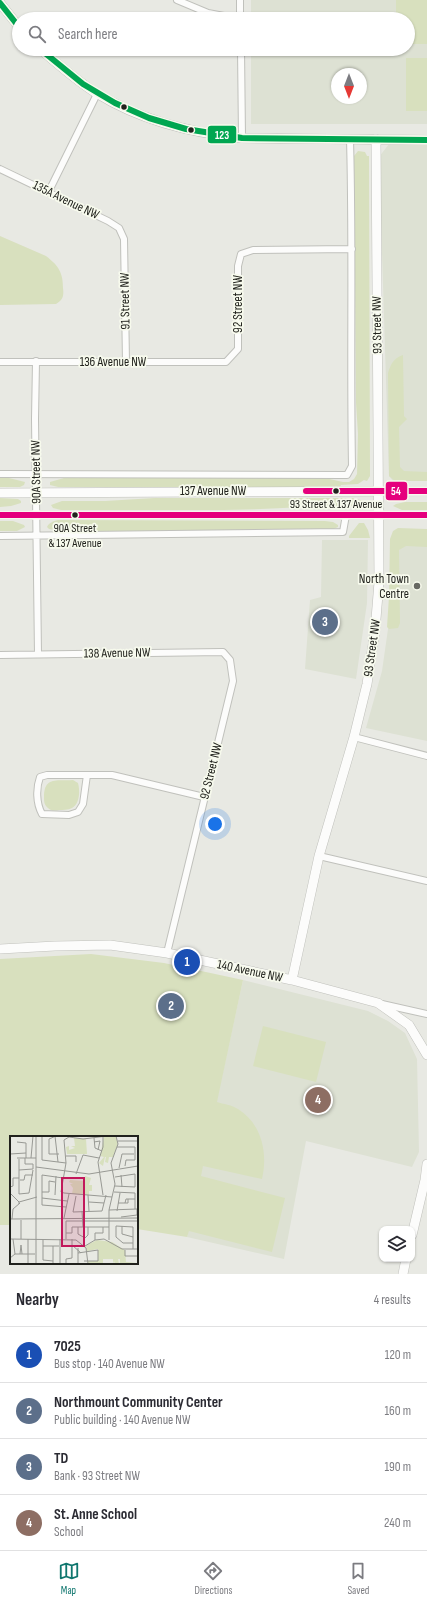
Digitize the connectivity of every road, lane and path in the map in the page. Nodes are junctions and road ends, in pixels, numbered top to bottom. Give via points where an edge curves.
1 (176, 0) edge
2 (240, 0) edge
3 (0, 3) edge
4 (206, 12) edge
5 (240, 12) edge
6 (12, 18) edge
7 (49, 56) edge
8 (241, 56) edge
9 (97, 94) junction
10 (242, 138) junction
11 (350, 139) junction
12 (376, 139) junction
13 (427, 140) edge
14 (0, 169) edge
15 (49, 191) junction
16 (124, 239) joint
17 (352, 249) junction
18 (0, 362) edge
19 (36, 362) junction
20 (126, 362) junction
21 (226, 362) joint
22 (36, 473) junction
23 (0, 474) edge
24 (347, 475) joint
25 (378, 490) junction
26 (427, 491) edge
27 (36, 492) junction
28 (0, 493) edge
29 (36, 514) junction
30 (0, 515) edge
31 (346, 515) junction
32 (378, 515) junction
33 (427, 515) edge
34 (37, 535) junction
35 (0, 536) edge
36 (38, 654) junction
37 (0, 655) edge
38 (230, 660) joint
39 (354, 738) junction
40 (427, 756) edge
41 (87, 775) junction
42 (204, 797) junction
43 (319, 856) junction
44 (427, 881) edge
45 (0, 949) edge
46 (167, 953) junction
47 (292, 980) junction
48 (378, 1003) junction
49 (427, 1014) edge
50 (427, 1055) edge
51 (427, 1164) edge
52 (414, 1226) edge
53 (405, 1262) edge
54 (403, 1274) edge

1 - 4 street
2 - 5 street
3 - 6 street
7 - 9 street
8 - 10 street
9 - 10 street via 165,124 214,135
9 - 15 street
10 - 11 street
11 - 12 street
11 - 17 street, 93 Street NW
12 - 13 street
12 - 25 street, 93 Street NW
14 - 15 street, 135A Avenue NW
15 - 16 street, 135A Avenue NW via 119,228
16 - 20 street, 91 Street NW
17 - 21 street, 92 Street NW via 253,250 241,254 238,266 238,349
17 - 24 street, 93 Street NW via 352,466
18 - 19 street, 136 Avenue NW
19 - 20 street, 136 Avenue NW
19 - 22 street, 90A Street NW
20 - 21 street, 136 Avenue NW
22 - 23 street, 137 Avenue NW
22 - 24 street, 137 Avenue NW
22 - 27 street, 90A Street NW
25 - 26 street, 137 Avenue NW
25 - 27 street, 137 Avenue NW
25 - 32 street, 93 Street NW
27 - 28 street, 137 Avenue NW
27 - 29 street, 90A Street NW
29 - 30 street, 137 Avenue NW
29 - 31 street, 137 Avenue NW
29 - 34 street, 90A Street NW
31 - 32 street, 137 Avenue NW
31 - 34 street via 343,532
32 - 33 street, 137 Avenue NW
32 - 39 street, 93 Street NW via 379,582 375,631 367,684
34 - 35 street
34 - 36 street, 90A Street NW
36 - 37 street, 138 Avenue NW
36 - 38 street, 138 Avenue NW via 223,652
38 - 42 street, 92 Street NW via 234,681
39 - 40 street
39 - 43 street, 93 Street NW
41 - 41 street via 40,777 38,807 42,814 69,815 78,812 83,804
41 - 42 street via 112,775
42 - 46 street, 92 Street NW
43 - 44 street
43 - 47 street, 93 Street NW
45 - 46 street, 140 Avenue NW via 110,945
46 - 47 street, 140 Avenue NW
47 - 48 street, 140 Avenue NW
48 - 49 street
48 - 50 street via 408,1025
51 - 52 street
53 - 54 street

